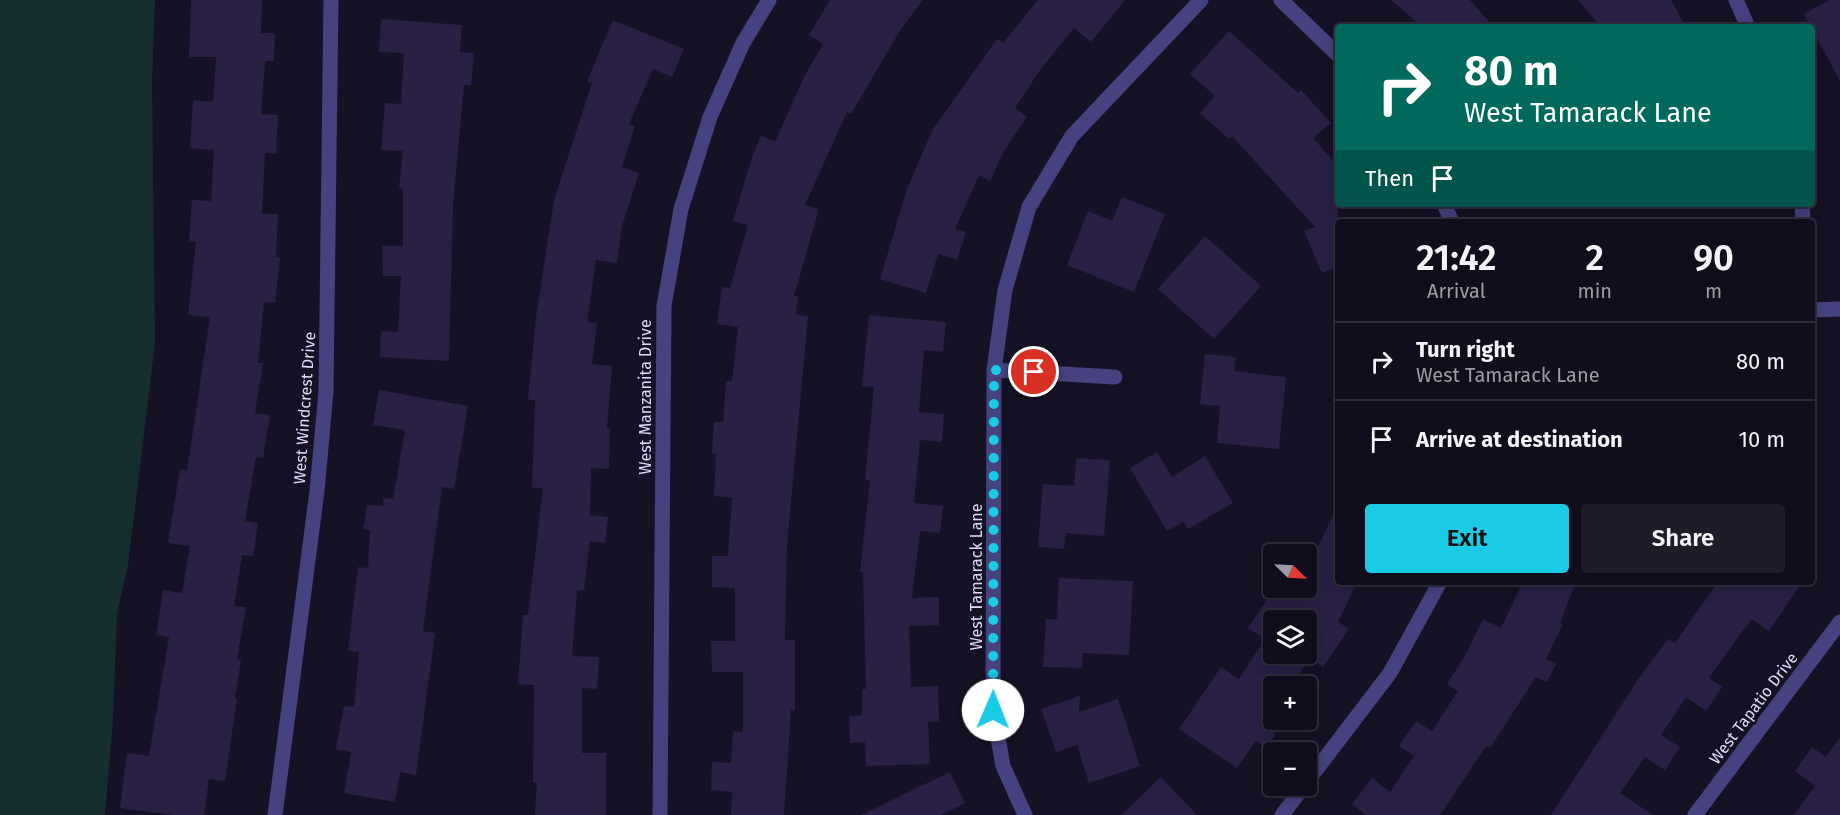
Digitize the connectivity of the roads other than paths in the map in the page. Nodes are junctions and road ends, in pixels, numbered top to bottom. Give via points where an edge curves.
1 (331, 0) edge
2 (770, 0) edge
3 (1201, 0) edge
4 (1281, 0) edge
5 (1736, 0) edge
6 (1747, 24) edge
7 (1335, 52) edge
8 (1840, 309) edge
9 (1815, 310) edge
10 (994, 370) junction
11 (1115, 377) dead end
12 (1438, 585) edge
13 (1840, 622) edge
14 (1317, 768) edge
15 (1296, 796) edge
16 (275, 815) edge
17 (660, 815) edge
18 (1025, 815) edge
19 (1282, 815) edge
20 (1695, 815) edge

1 - 16 street, West Windcrest Drive via 326,391 317,491
2 - 17 street, West Manzanita Drive via 743,43 710,117 681,209 664,306
3 - 10 street, West Tamarack Lane via 1072,136 1029,207 1005,290
4 - 7 street
5 - 6 street
8 - 9 street
10 - 11 street
10 - 18 street, West Tamarack Lane via 993,710 1003,766
12 - 14 street via 1390,673
13 - 20 street, West Tapatio Drive
15 - 19 street

